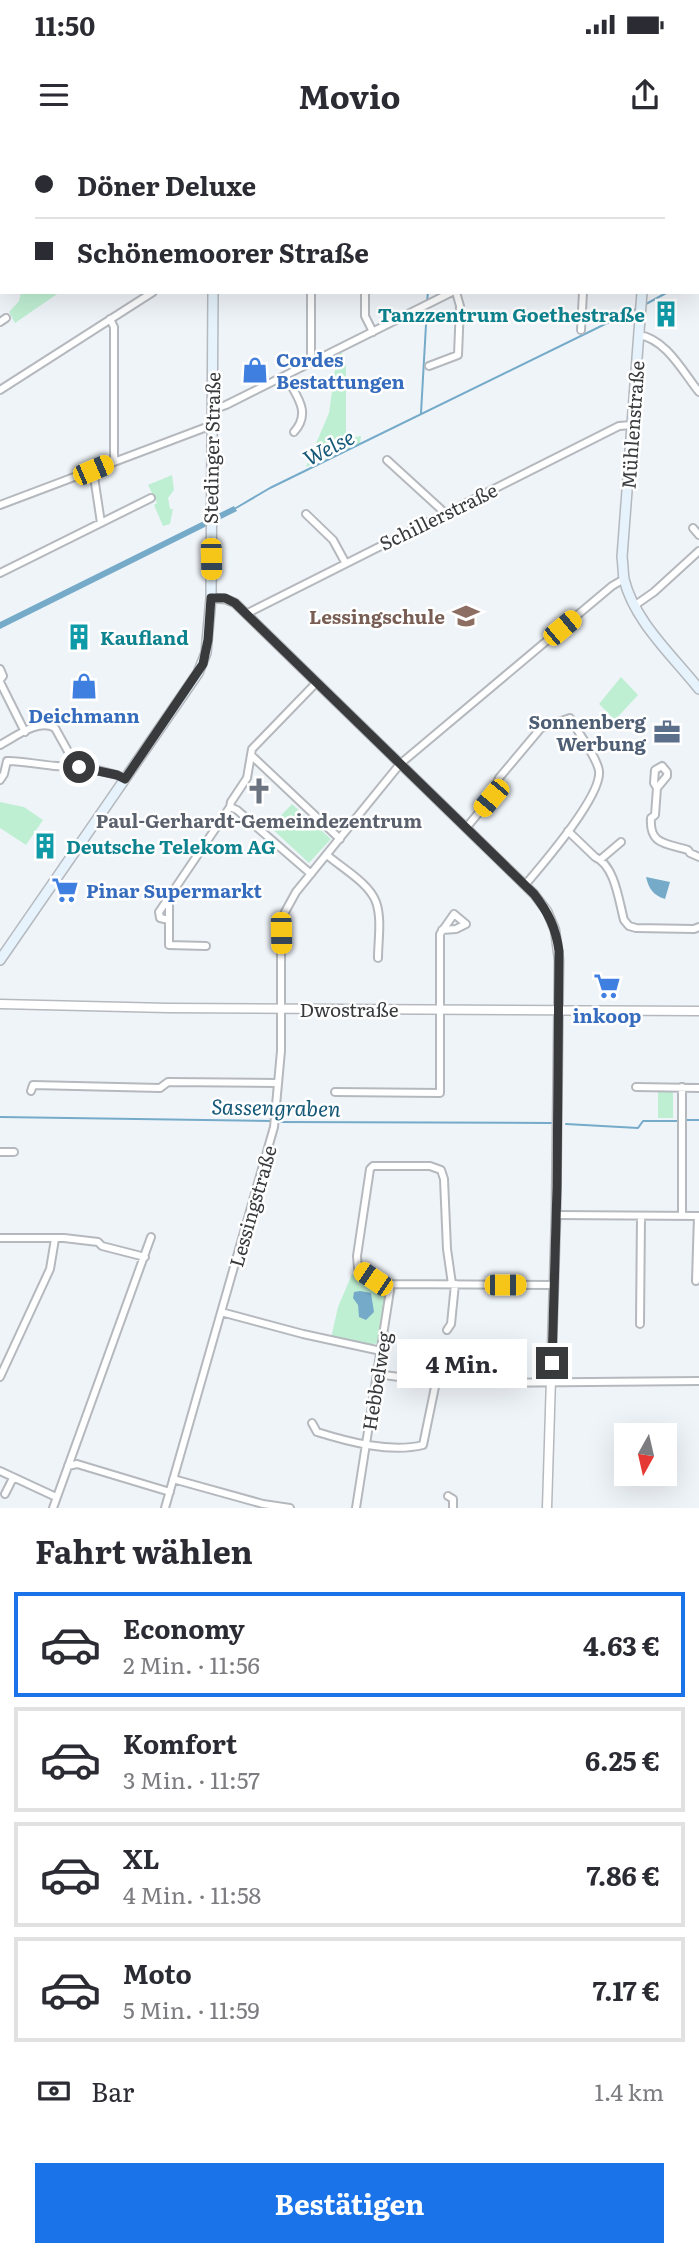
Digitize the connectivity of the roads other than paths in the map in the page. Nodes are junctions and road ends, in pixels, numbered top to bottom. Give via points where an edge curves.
1 (150, 294) edge
2 (213, 294) edge
3 (311, 294) edge
4 (365, 294) edge
5 (450, 294) edge
6 (455, 294) edge
7 (583, 294) edge
8 (642, 294) edge
9 (110, 320) junction
10 (581, 330) dead end
11 (373, 332) junction
12 (639, 335) junction
13 (311, 363) junction
14 (429, 366) dead end
15 (286, 376) junction
16 (0, 390) edge
17 (699, 392) edge
18 (212, 410) junction
19 (212, 425) junction
20 (632, 425) junction
21 (295, 432) dead end
22 (387, 460) dead end
23 (114, 461) junction
24 (93, 470) junction
25 (151, 498) dead end
26 (0, 505) edge
27 (445, 513) junction
28 (306, 514) dead end
29 (101, 523) junction
30 (693, 527) dead end
31 (699, 535) edge
32 (699, 551) edge
33 (345, 562) junction
34 (0, 573) edge
35 (624, 579) junction
36 (211, 598) junction
37 (635, 606) junction
38 (246, 614) junction
39 (0, 669) edge
40 (0, 681) edge
41 (316, 683) junction
42 (699, 689) edge
43 (25, 732) junction
44 (0, 745) edge
45 (252, 756) junction
46 (75, 764) junction
47 (400, 764) junction
48 (125, 779) junction
49 (0, 780) edge
50 (657, 788) dead end
51 (230, 807) junction
52 (466, 828) junction
53 (568, 831) junction
54 (340, 839) junction
55 (621, 842) dead end
56 (327, 855) junction
57 (699, 857) edge
58 (601, 859) junction
59 (311, 874) junction
60 (525, 885) junction
61 (699, 927) edge
62 (442, 930) dead end
63 (206, 946) dead end
64 (378, 958) dead end
65 (0, 960) edge
66 (1, 1003) edge
67 (282, 1009) junction
68 (440, 1009) junction
69 (559, 1010) junction
70 (699, 1011) edge
71 (278, 1083) junction
72 (636, 1087) dead end
73 (682, 1087) junction
74 (699, 1088) edge
75 (31, 1091) dead end
76 (335, 1091) dead end
77 (0, 1152) edge
78 (14, 1152) dead end
79 (556, 1215) junction
80 (641, 1216) junction
81 (682, 1216) junction
82 (699, 1216) edge
83 (152, 1237) dead end
84 (0, 1238) edge
85 (55, 1239) junction
86 (145, 1257) junction
87 (696, 1282) dead end
88 (391, 1284) junction
89 (454, 1284) junction
90 (554, 1285) junction
91 (221, 1312) junction
92 (640, 1324) dead end
93 (447, 1330) dead end
94 (381, 1351) junction
95 (377, 1374) junction
96 (0, 1377) edge
97 (552, 1381) junction
98 (699, 1381) edge
99 (436, 1382) junction
100 (312, 1423) dead end
101 (366, 1444) junction
102 (68, 1466) junction
103 (0, 1471) edge
104 (13, 1478) junction
105 (173, 1479) junction
106 (170, 1492) junction
107 (5, 1494) dead end
108 (448, 1496) dead end
109 (56, 1497) junction
110 (262, 1506) edge
111 (52, 1508) edge
112 (165, 1508) edge
113 (290, 1508) edge
114 (356, 1508) edge
115 (453, 1508) edge
116 (547, 1508) edge

1 - 9 street
2 - 18 main road, Stedinger Straße
3 - 13 street
4 - 11 street via 365,316
5 - 11 street
6 - 14 street via 460,306 458,355
7 - 10 street
8 - 12 main road, Mühlenstraße
9 - 16 street
9 - 23 street via 114,327
11 - 13 street
12 - 17 street via 658,342
12 - 20 main road, Mühlenstraße
13 - 15 street
15 - 18 street
15 - 21 street via 303,410 304,418
18 - 19 main road, Stedinger Straße
19 - 23 street
19 - 36 main road, Stedinger Straße
20 - 27 street, Schillerstraße via 619,426
20 - 35 main road, Mühlenstraße
22 - 27 street
23 - 24 street
24 - 26 street
24 - 29 street
25 - 29 street
27 - 33 street, Schillerstraße
28 - 33 street via 333,540
29 - 34 street
30 - 31 street
32 - 37 street
33 - 38 street, Schillerstraße
35 - 37 main road, Mühlenstraße
35 - 47 street, Lessingstraße
36 - 38 street via 230,600
36 - 48 main road, Stedinger Straße via 203,664
37 - 42 main road, Mühlenstraße
38 - 41 street
39 - 40 street via 4,676
40 - 43 street
41 - 45 street via 252,749
41 - 47 street
43 - 44 street
43 - 46 street via 50,724
45 - 51 street via 247,779
45 - 54 street
46 - 48 street
46 - 49 street via 67,768 7,761
47 - 52 street
47 - 54 street, Lessingstraße
48 - 65 main road, Stedinger Straße
50 - 57 street via 653,836
51 - 59 street
51 - 63 street via 158,915 169,920 169,945
52 - 53 street via 491,798 499,778 541,728 570,718 599,772
52 - 60 street
53 - 58 street
53 - 60 street
54 - 56 street, Lessingstraße
55 - 58 street
56 - 59 street, Lessingstraße
56 - 64 street via 376,902
58 - 61 street via 629,926
59 - 67 street, Lessingstraße via 285,912
60 - 69 street via 547,911 555,930
62 - 68 street
66 - 67 street, Dwostraße
67 - 68 street, Dwostraße
67 - 71 street, Lessingstraße
68 - 69 street, Dwostraße
68 - 76 street via 440,1093
69 - 70 street, Dwostraße
69 - 79 street
71 - 75 street via 168,1082 160,1088 33,1085
71 - 91 street, Lessingstraße via 274,1127
72 - 73 street
73 - 74 street
73 - 81 street
77 - 78 street
79 - 80 street
79 - 90 street
80 - 81 street
80 - 92 street
81 - 82 street
82 - 87 street
83 - 86 street
84 - 85 street
85 - 86 street via 98,1242
85 - 96 street via 50,1269
86 - 102 street
88 - 89 street
88 - 89 street via 358,1268 373,1166 441,1170
88 - 94 street, Hebbelweg
89 - 90 street
89 - 93 street via 452,1324
90 - 97 street
91 - 94 street
91 - 105 street, Lessingstraße
94 - 95 street, Hebbelweg
95 - 99 street
95 - 101 street, Hebbelweg
97 - 98 street
97 - 99 street
97 - 116 street
99 - 101 street via 423,1445
100 - 101 street via 317,1432
101 - 114 street, Hebbelweg
102 - 106 street via 77,1464
102 - 109 street
103 - 104 street
104 - 107 street
104 - 109 street
105 - 106 street, Lessingstraße
105 - 110 street
106 - 112 street, Lessingstraße
108 - 115 street
109 - 111 street
110 - 113 street

